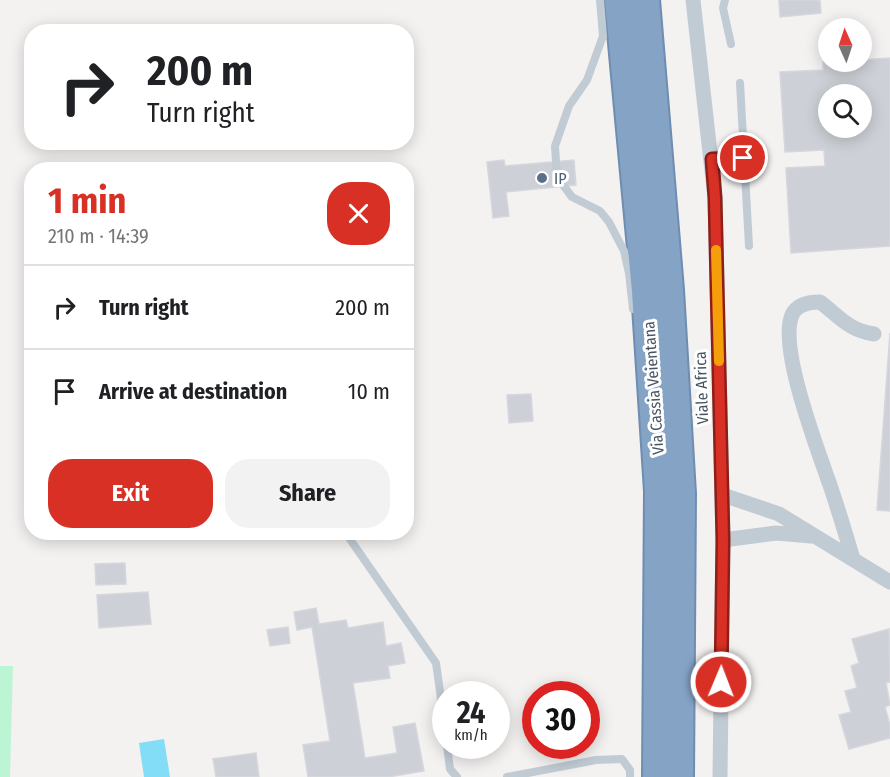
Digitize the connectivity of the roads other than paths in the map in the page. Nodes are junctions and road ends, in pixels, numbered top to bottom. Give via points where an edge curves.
1 (600, 0) edge
2 (619, 0) edge
3 (645, 0) edge
4 (693, 0) edge
5 (725, 0) edge
6 (731, 44) dead end
7 (740, 83) dead end
8 (743, 158) junction
9 (712, 159) junction
10 (749, 246) dead end
11 (634, 319) dead end
12 (639, 328) dead end
13 (874, 334) dead end
14 (650, 356) junction
15 (723, 495) junction
16 (814, 536) junction
17 (351, 540) edge
18 (723, 540) junction
19 (853, 559) junction
20 (890, 582) edge
21 (439, 681) edge
22 (449, 759) edge
23 (457, 777) edge
24 (507, 777) edge
25 (630, 777) edge
26 (657, 777) edge
27 (679, 777) edge
28 (720, 777) edge

1 - 11 lane via 603,36 587,80 569,106 555,146 557,177 572,197 600,211 609,222 624,251
2 - 14 highway, Via Cassia Veientana
3 - 27 highway, Via Cassia Veientana via 681,494
4 - 9 street, Viale Africa
5 - 6 lane via 723,8
7 - 8 lane
8 - 9 lane
8 - 10 lane
9 - 15 street, Viale Africa
12 - 14 lane
13 - 19 street via 844,324 820,302 799,307 792,315 790,335 795,373
14 - 26 highway, Via Cassia Veientana via 659,491
15 - 16 street via 779,514
15 - 18 street, Viale Africa
16 - 18 street via 776,533
16 - 19 street
17 - 21 lane via 436,663
18 - 28 street, Viale Africa
19 - 20 street
22 - 23 lane via 450,769
24 - 25 lane via 596,760 622,759

